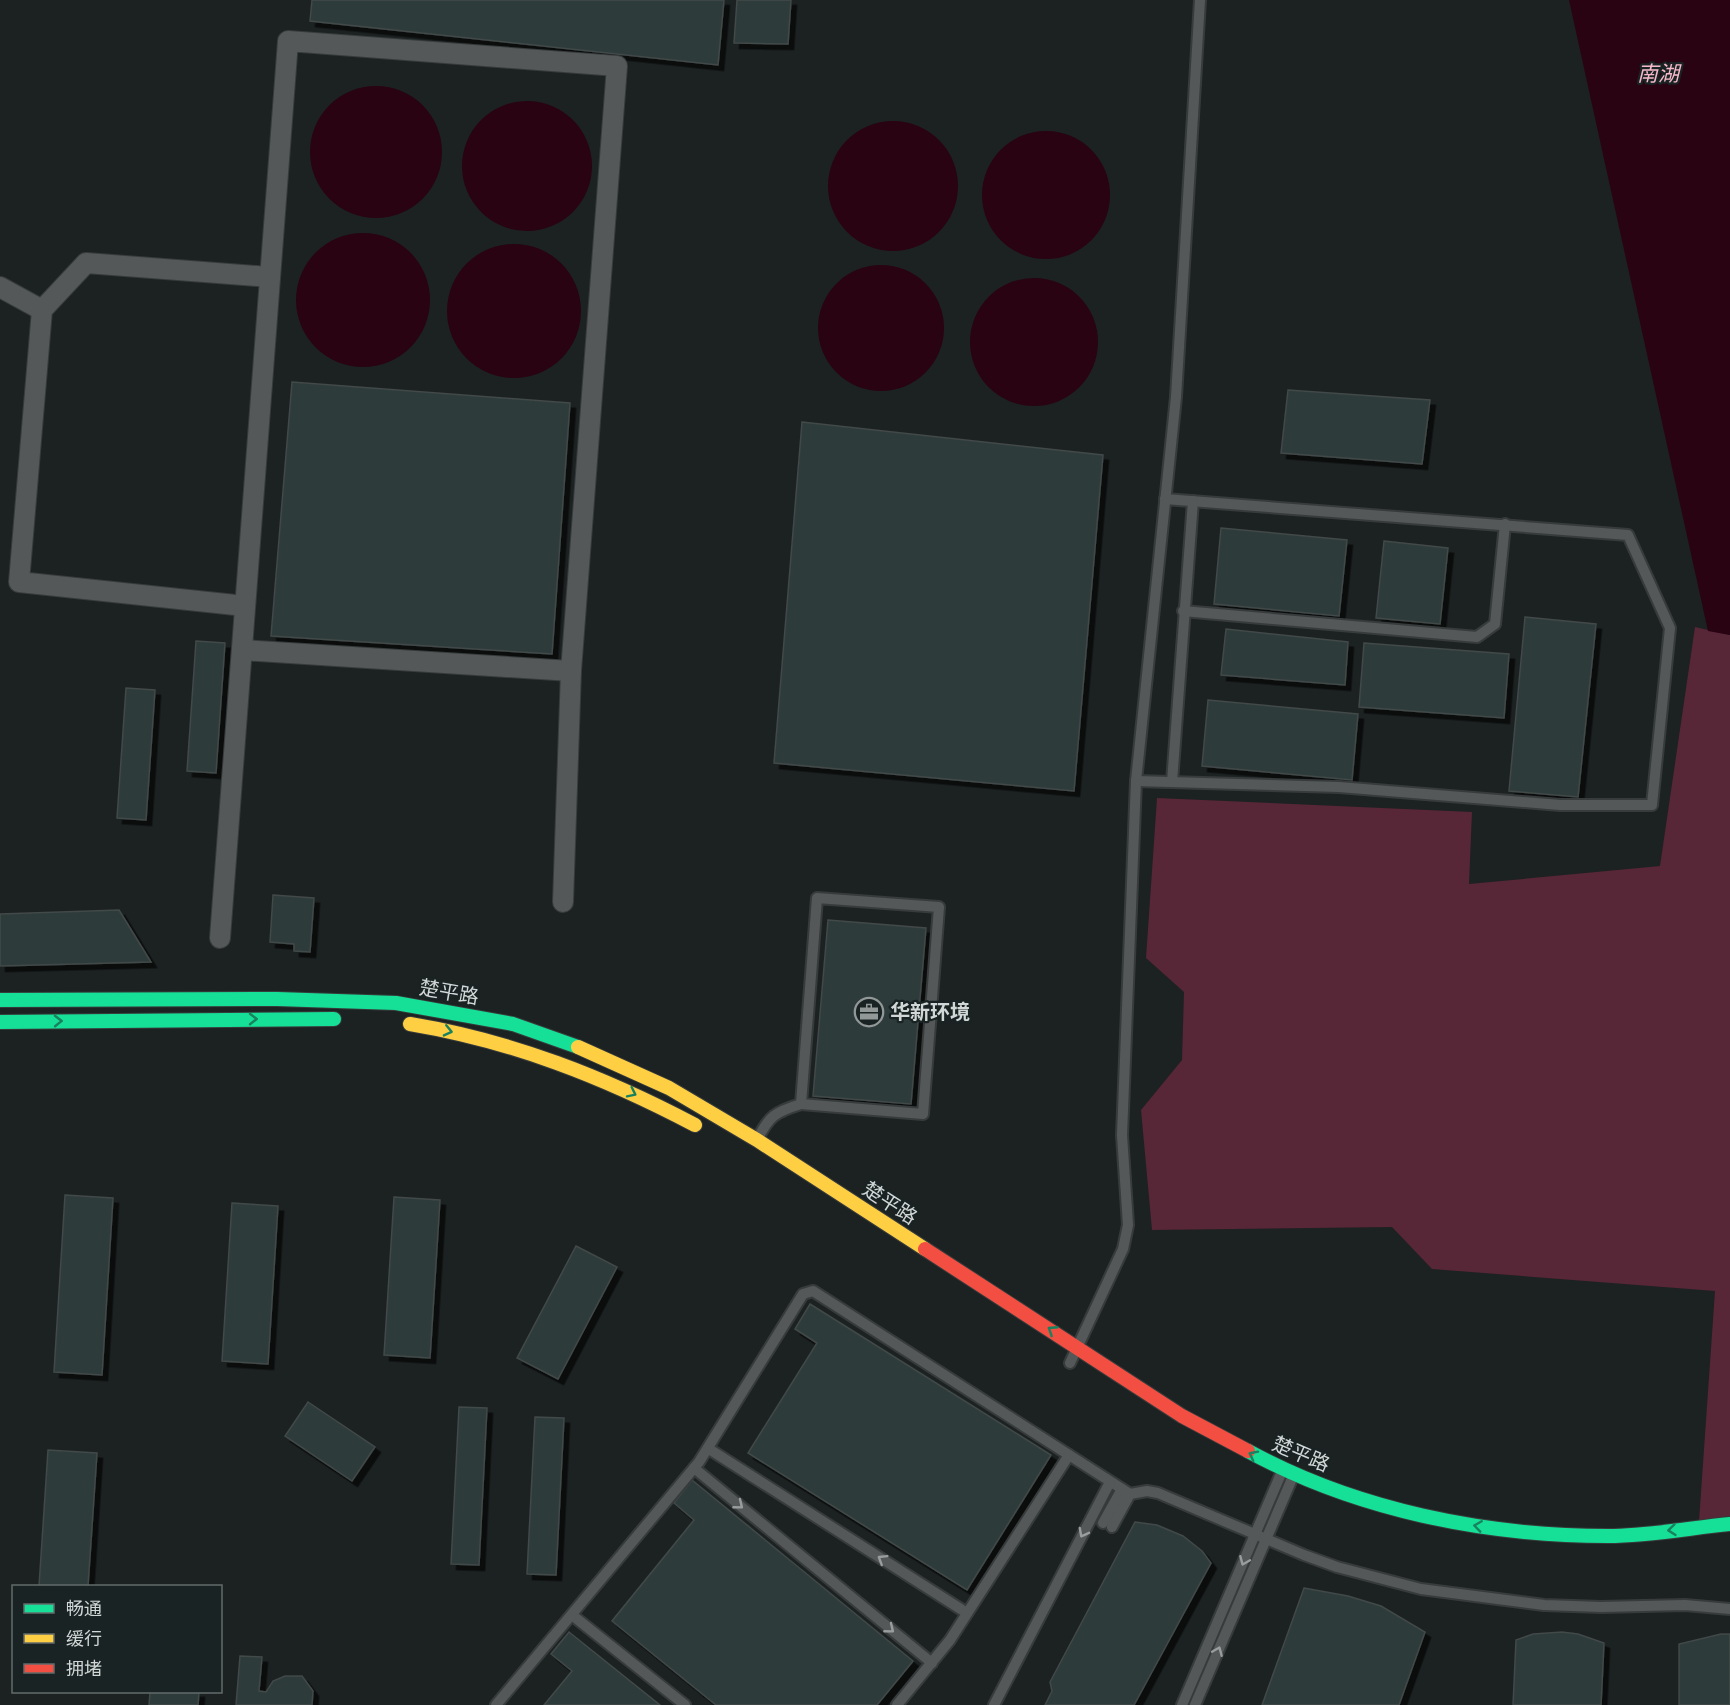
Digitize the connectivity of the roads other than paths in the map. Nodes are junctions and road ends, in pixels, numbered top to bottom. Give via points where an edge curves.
1 (1200, 0) edge
2 (270, 277) junction
3 (0, 287) edge
4 (42, 310) junction
5 (1165, 500) junction
6 (1193, 501) junction
7 (1505, 524) junction
8 (245, 606) junction
9 (1183, 611) junction
10 (242, 650) junction
11 (571, 671) junction
12 (1136, 781) junction
13 (1172, 782) junction
14 (562, 902) dead end
15 (220, 938) dead end
16 (0, 1000) edge
17 (350, 1020) dead end
18 (0, 1022) edge
19 (392, 1022) dead end
20 (801, 1104) junction
21 (705, 1131) dead end
22 (757, 1140) junction
23 (1078, 1346) junction
24 (1070, 1363) dead end
25 (709, 1449) junction
26 (1069, 1455) junction
27 (694, 1468) junction
28 (1289, 1471) junction
29 (1262, 1479) dead end
30 (1110, 1482) junction
31 (1287, 1490) junction
32 (1126, 1491) junction
33 (1730, 1524) edge
34 (1107, 1525) dead end
35 (1260, 1538) junction
36 (1730, 1609) edge
37 (967, 1613) junction
38 (572, 1614) junction
39 (932, 1663) junction
40 (496, 1705) edge
41 (685, 1705) edge
42 (897, 1705) edge
43 (994, 1705) edge
44 (1182, 1705) edge
45 (1195, 1705) edge

1 - 5 lane via 1176,397
2 - 4 street via 86,263
2 - 8 street
2 - 11 street via 288,40 617,66
3 - 4 street
4 - 8 street via 19,582
5 - 6 lane
5 - 12 lane
6 - 7 lane
6 - 9 lane
7 - 9 lane via 1495,624 1477,638
7 - 13 lane via 1628,535 1670,628 1652,805 1560,806 1339,787
8 - 10 street
9 - 13 lane
10 - 11 street
10 - 15 street
11 - 14 street
12 - 13 lane
12 - 23 lane via 1122,1135 1128,1225 1123,1249
16 - 22 main road, 楚平路 via 278,999 430,1007 513,1024 596,1053 669,1088
18 -> 17 main road
19 -> 21 main road, 楚平路 via 544,1055 591,1073
20 - 20 lane via 923,1114 939,908 817,898
20 - 22 lane via 773,1115
23 -> 22 main road, 楚平路
23 - 24 lane
28 -> 23 main road, 楚平路 via 1182,1416
25 - 26 lane via 804,1294 813,1291
25 - 27 lane
37 -> 25 lane
26 - 30 lane
26 - 37 lane
27 - 38 lane
27 -> 39 lane
28 - 31 lane
33 -> 28 main road, 楚平路 via 1609,1536 1508,1530 1399,1510
29 - 31 main road, 楚平路
30 - 32 lane
30 -> 43 lane
31 - 35 lane
32 - 34 lane
32 - 35 lane via 1164,1495
35 - 36 lane via 1366,1575 1450,1594 1553,1606 1685,1605
35 -> 44 lane
45 -> 35 lane
37 - 39 lane
38 - 40 lane
38 - 41 lane
39 - 42 lane

